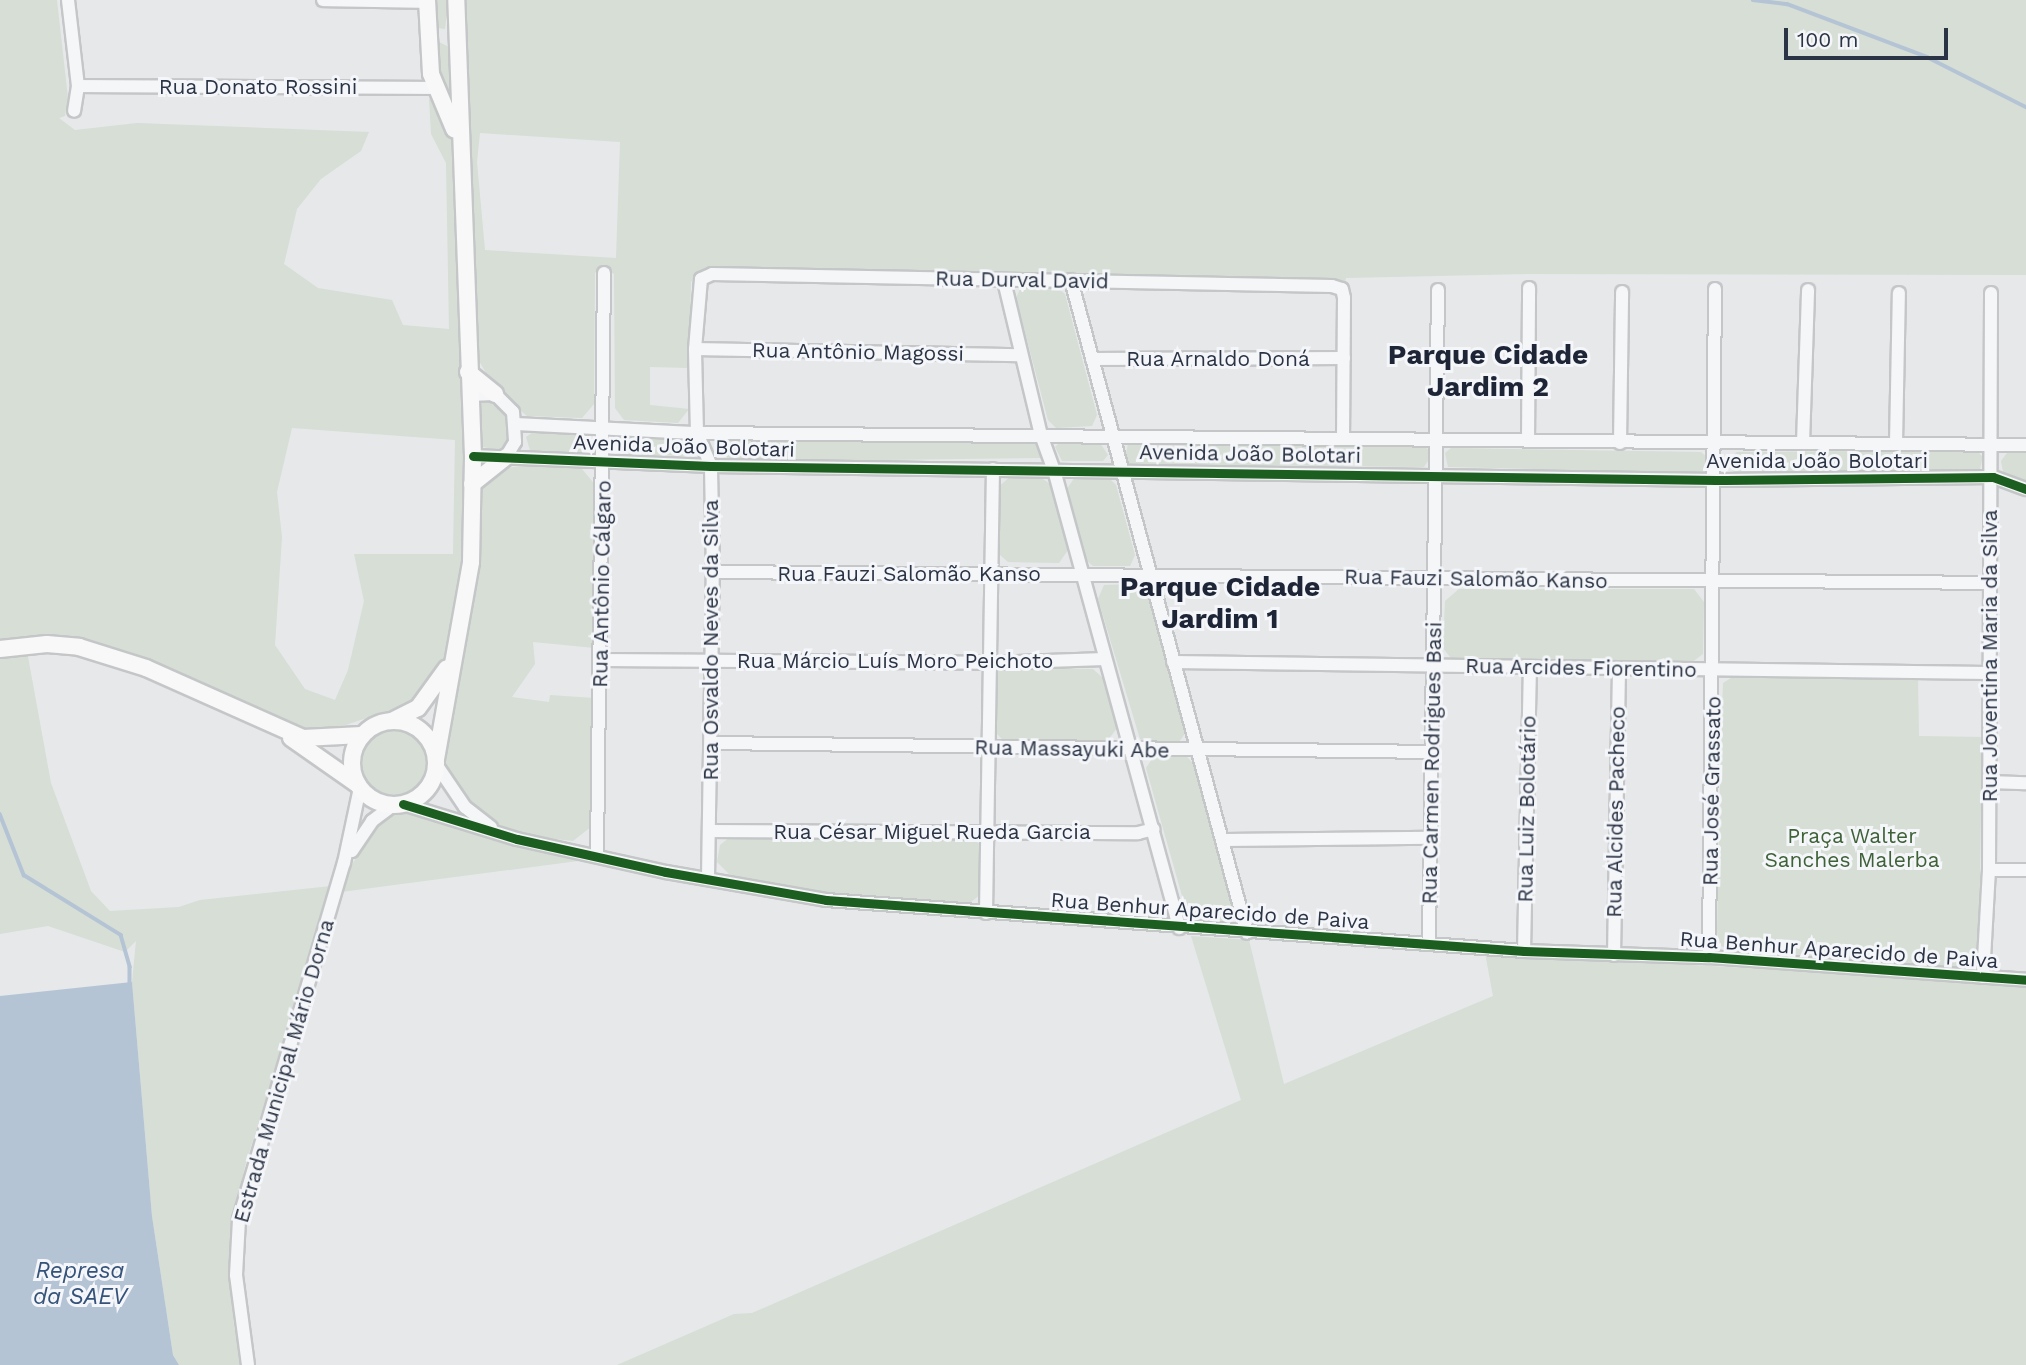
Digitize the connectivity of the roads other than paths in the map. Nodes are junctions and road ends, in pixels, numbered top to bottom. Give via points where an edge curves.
1 (68, 0) edge
2 (323, 0) edge
3 (357, 0) edge
4 (456, 0) edge
5 (427, 1) edge
6 (428, 32) junction
7 (456, 32) junction
8 (78, 86) junction
9 (438, 88) junction
10 (74, 111) dead end
11 (459, 141) junction
12 (604, 273) dead end
13 (701, 279) joint
14 (1004, 281) junction
15 (1071, 281) junction
16 (1529, 288) dead end
17 (1715, 289) dead end
18 (1438, 290) dead end
19 (1808, 290) dead end
20 (1622, 292) dead end
21 (1899, 293) dead end
22 (1992, 293) dead end
23 (695, 349) junction
24 (1020, 355) junction
25 (1344, 358) junction
26 (1091, 359) junction
27 (468, 372) junction
28 (495, 394) junction
29 (469, 395) junction
30 (517, 424) junction
31 (602, 429) junction
32 (697, 433) junction
33 (1041, 435) junction
34 (1112, 435) junction
35 (1343, 437) junction
36 (1436, 439) junction
37 (1528, 441) junction
38 (1620, 443) junction
39 (1716, 443) junction
40 (1803, 443) junction
41 (1896, 443) junction
42 (2026, 445) edge
43 (1993, 446) junction
44 (473, 456) junction
45 (506, 457) junction
46 (603, 462) junction
47 (710, 466) junction
48 (993, 469) junction
49 (1054, 470) junction
50 (1123, 470) junction
51 (1436, 474) junction
52 (1993, 477) junction
53 (1716, 480) junction
54 (472, 484) junction
55 (2026, 489) edge
56 (713, 572) junction
57 (991, 573) junction
58 (1082, 575) junction
59 (1436, 577) junction
60 (1149, 578) junction
61 (1715, 582) junction
62 (1987, 583) junction
63 (456, 647) junction
64 (0, 649) edge
65 (1105, 659) junction
66 (601, 660) junction
67 (709, 660) junction
68 (988, 663) junction
69 (1173, 663) junction
70 (1434, 666) junction
71 (1530, 668) junction
72 (1619, 668) junction
73 (1715, 670) junction
74 (1988, 673) junction
75 (392, 720) junction
76 (280, 731) junction
77 (362, 735) junction
78 (711, 743) junction
79 (989, 748) junction
80 (1129, 749) junction
81 (1197, 750) junction
82 (1433, 752) junction
83 (436, 762) junction
84 (1989, 782) junction
85 (2026, 783) edge
86 (359, 787) junction
87 (398, 804) junction
88 (1154, 829) junction
89 (709, 831) junction
90 (987, 832) junction
91 (1431, 838) junction
92 (517, 839) junction
93 (1225, 840) junction
94 (597, 854) junction
95 (344, 863) junction
96 (1989, 870) junction
97 (2026, 870) edge
98 (708, 878) junction
99 (986, 913) junction
100 (1179, 928) junction
101 (1247, 933) junction
102 (1429, 943) junction
103 (1524, 951) junction
104 (1614, 955) junction
105 (1709, 957) junction
106 (1983, 976) junction
107 (2026, 980) edge
108 (248, 1365) edge

1 - 8 street
2 - 3 street
3 - 5 street
4 - 7 main road
5 - 6 main road
6 - 7 main road
6 - 9 main road via 431,74
7 - 11 main road
8 - 9 street, Rua Donato Rossini
8 - 10 street
9 - 11 main road
11 - 27 main road
12 - 31 street, Rua Antônio Cálgaro
13 - 14 street, Rua Durval David via 712,274
13 - 23 street, Rua Osvaldo Neves da Silva
14 - 15 street, Rua Durval David
14 - 24 street
15 - 25 street, Rua Durval David via 1342,289
15 - 26 street
16 - 37 street
17 - 39 street, Rua José Grassato
18 - 36 street, Rua Carmen Rodrigues Basi
19 - 40 street
20 - 38 street
21 - 41 street
22 - 43 street, Rua Joventina Maria da Silva
23 - 24 street, Rua Antônio Magossi
23 - 32 street, Rua Osvaldo Neves da Silva
24 - 33 street
25 - 26 street, Rua Arnaldo Doná
25 - 35 street
26 - 34 street
27 - 28 main road
27 - 29 main road
28 - 29 street
28 - 30 street via 513,412
29 - 44 main road
30 - 31 street, Avenida João Bolotari
30 - 45 street via 515,442
31 - 32 street, Avenida João Bolotari
31 - 46 street, Rua Antônio Cálgaro
32 - 33 street, Avenida João Bolotari
32 - 47 street, Rua Osvaldo Neves da Silva
33 - 34 street, Avenida João Bolotari
33 - 49 street
34 - 35 street, Avenida João Bolotari
34 - 50 street
35 - 36 street, Avenida João Bolotari
36 - 37 street, Avenida João Bolotari
36 - 51 street, Rua Carmen Rodrigues Basi
37 - 38 street, Avenida João Bolotari
38 - 39 street, Avenida João Bolotari
39 - 40 street, Avenida João Bolotari
39 - 53 street, Rua José Grassato
40 - 41 street, Avenida João Bolotari
41 - 43 street, Avenida João Bolotari
42 - 43 street, Avenida João Bolotari
43 - 52 street, Rua Joventina Maria da Silva
44 - 45 street, Avenida João Bolotari
44 - 54 main road
45 - 46 street, Avenida João Bolotari
45 - 54 main road
46 - 47 street, Avenida João Bolotari
46 - 66 street, Rua Antônio Cálgaro
47 - 48 street, Avenida João Bolotari
47 - 56 street, Rua Osvaldo Neves da Silva
48 - 49 street, Avenida João Bolotari
48 - 57 street
49 - 50 street, Avenida João Bolotari
49 - 58 street
50 - 51 street, Avenida João Bolotari
50 - 60 street
51 - 53 street, Avenida João Bolotari
51 - 59 street, Rua Carmen Rodrigues Basi
52 - 53 street, Avenida João Bolotari
52 - 55 street, Avenida João Bolotari
52 - 62 street, Rua Joventina Maria da Silva
53 - 61 street, Rua José Grassato
54 - 63 main road via 471,562
56 - 57 street, Rua Fauzi Salomão Kanso
56 - 67 street, Rua Osvaldo Neves da Silva
57 - 58 street, Rua Fauzi Salomão Kanso
57 - 68 street
58 - 60 street, Rua Fauzi Salomão Kanso
58 - 65 street
59 - 60 street, Rua Fauzi Salomão Kanso
59 - 61 street, Rua Fauzi Salomão Kanso
59 - 70 street, Rua Carmen Rodrigues Basi
60 - 69 street
61 - 62 street, Rua Fauzi Salomão Kanso
61 - 73 street, Rua José Grassato
62 - 74 street, Rua Joventina Maria da Silva
63 - 75 main road via 430,697 406,717
63 - 83 main road
64 - 76 main road via 61,644 109,655
65 - 68 street, Rua Márcio Luís Moro Peichoto
65 - 80 street
66 - 67 street, Rua Márcio Luís Moro Peichoto
66 - 94 street, Rua Antônio Cálgaro
67 - 68 street, Rua Márcio Luís Moro Peichoto
67 - 78 street, Rua Osvaldo Neves da Silva
68 - 79 street
69 - 70 street, Rua Arcides Fiorentino
69 - 81 street
70 - 71 street, Rua Arcides Fiorentino
70 - 82 street, Rua Carmen Rodrigues Basi
71 - 72 street, Rua Arcides Fiorentino
71 - 103 street, Rua Luiz Bolotário
72 - 73 street, Rua Arcides Fiorentino
72 - 104 street, Rua Alcides Pacheco
73 - 74 street, Rua Arcides Fiorentino
73 - 105 street, Rua José Grassato
74 - 84 street, Rua Joventina Maria da Silva
75 - 77 main road via 375,724
75 - 83 main road via 422,731
76 - 77 main road via 322,740
76 - 86 main road
77 - 86 main road via 353,750 351,768
78 - 79 street, Rua Massayuki Abe
78 - 89 street, Rua Osvaldo Neves da Silva
79 - 80 street, Rua Massayuki Abe
79 - 90 street
80 - 81 street, Rua Massayuki Abe
80 - 88 street
81 - 82 street, Rua Massayuki Abe
81 - 93 street
82 - 91 street, Rua Carmen Rodrigues Basi
83 - 87 main road via 428,787
83 - 92 street, Rua Benhur Aparecido de Paiva via 466,807 488,825
84 - 85 street
84 - 96 street, Rua Joventina Maria da Silva
86 - 87 main road via 369,797
86 - 95 street
87 - 92 street, Rua Benhur Aparecido de Paiva
87 - 95 street via 366,829
88 - 90 street, Rua César Miguel Rueda Garcia via 1139,833
88 - 100 street
89 - 90 street, Rua César Miguel Rueda Garcia
89 - 98 street, Rua Osvaldo Neves da Silva
90 - 99 street
91 - 93 street
91 - 102 street, Rua Carmen Rodrigues Basi
92 - 94 street, Rua Benhur Aparecido de Paiva
93 - 101 street
94 - 98 street, Rua Benhur Aparecido de Paiva
95 - 108 street, Estrada Municipal Mário Dorna via 239,1219 236,1275
96 - 97 street
96 - 106 street, Rua Joventina Maria da Silva
98 - 99 street, Rua Benhur Aparecido de Paiva via 826,900
99 - 100 street, Rua Benhur Aparecido de Paiva
100 - 101 street, Rua Benhur Aparecido de Paiva
101 - 102 street, Rua Benhur Aparecido de Paiva
102 - 103 street, Rua Benhur Aparecido de Paiva
103 - 104 street, Rua Benhur Aparecido de Paiva
104 - 105 street, Rua Benhur Aparecido de Paiva
105 - 106 street, Rua Benhur Aparecido de Paiva
106 - 107 street, Rua Benhur Aparecido de Paiva

